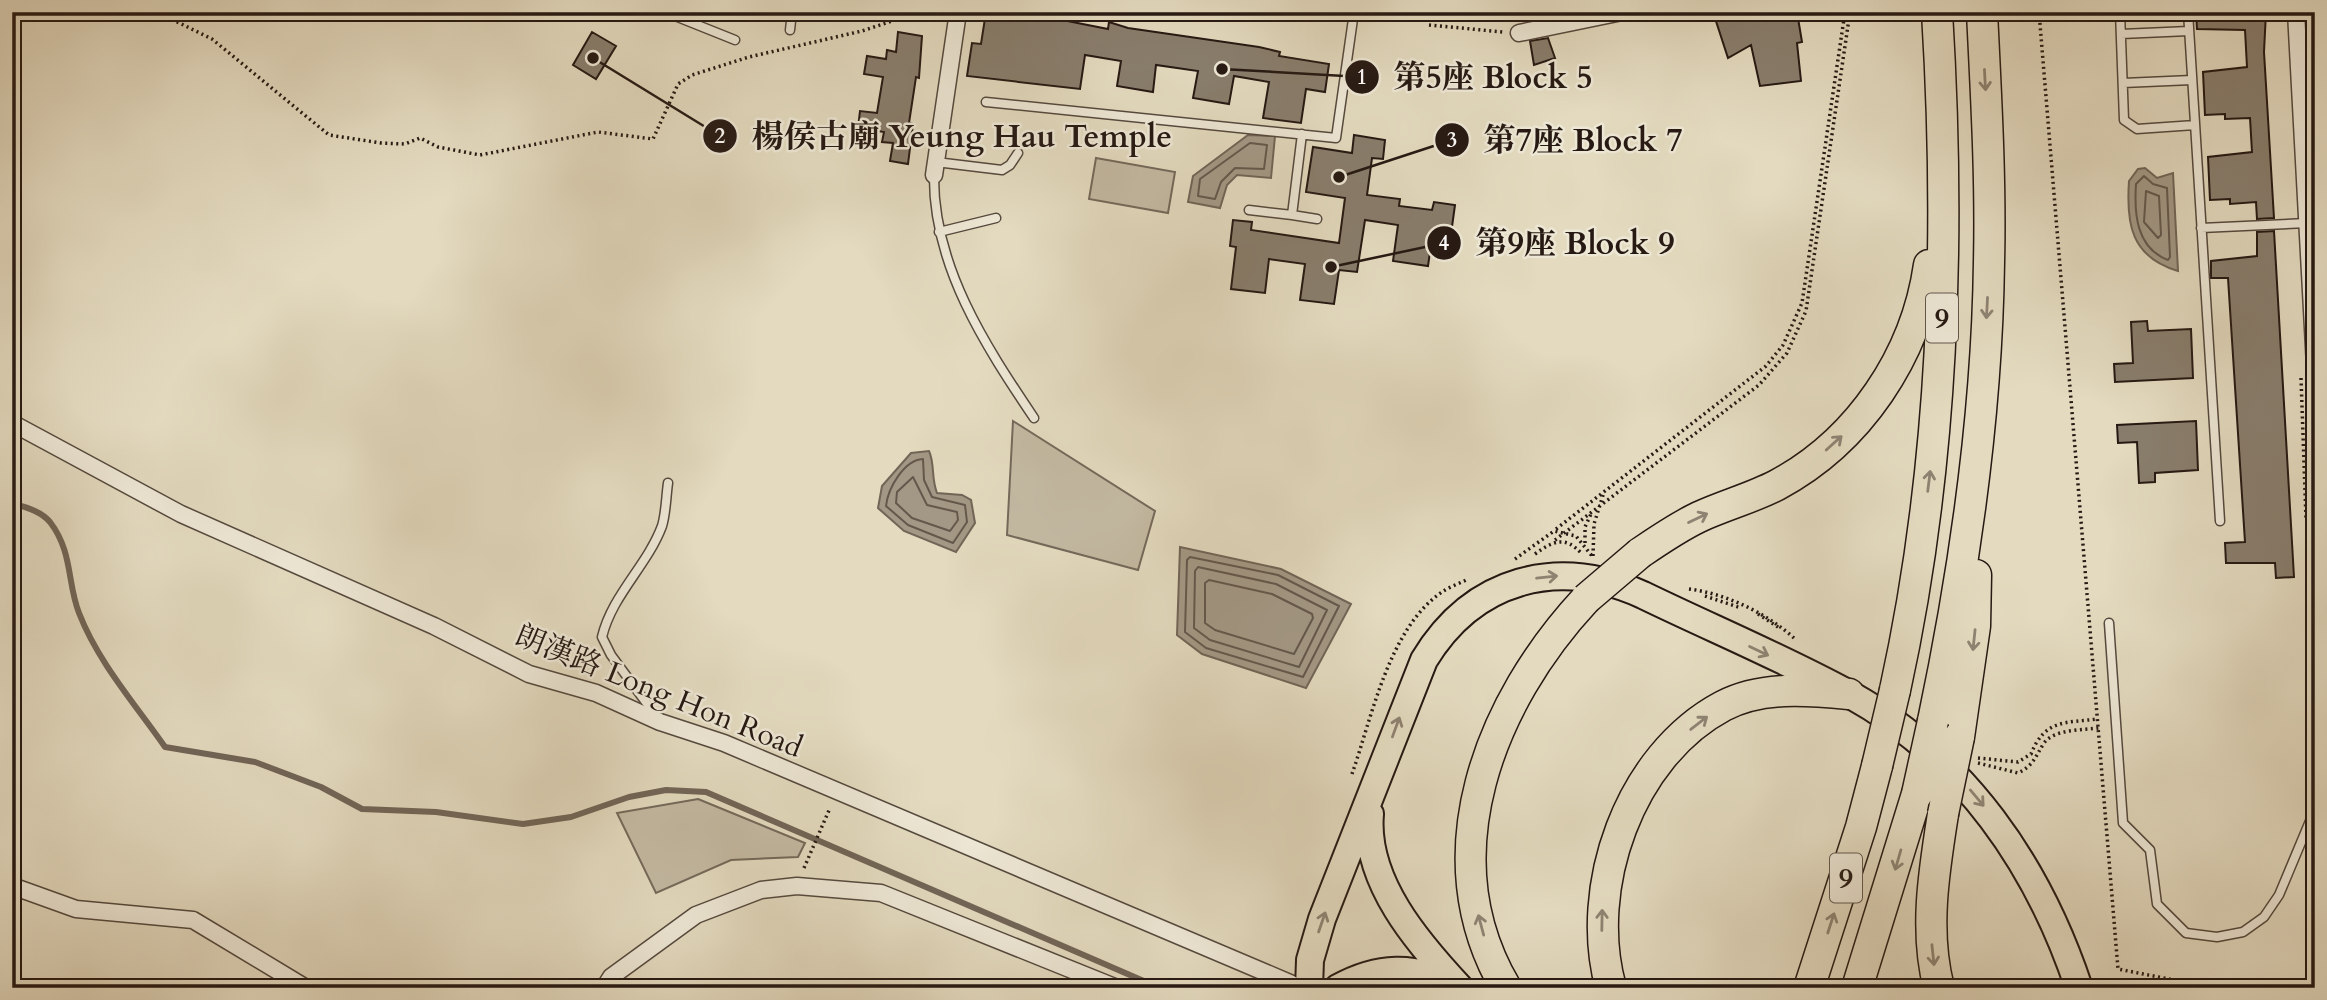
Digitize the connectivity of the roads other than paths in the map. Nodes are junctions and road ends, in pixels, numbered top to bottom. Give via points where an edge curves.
1 (665, 12) edge
2 (792, 12) edge
3 (958, 12) edge
4 (1354, 12) edge
5 (1622, 12) edge
6 (1937, 12) edge
7 (1982, 12) edge
8 (2120, 12) edge
9 (2188, 12) edge
10 (2296, 12) edge
11 (790, 30) dead end
12 (2189, 31) junction
13 (1519, 33) road end
14 (2121, 34) junction
15 (735, 40) dead end
16 (2192, 80) junction
17 (2123, 83) junction
18 (1942, 87) junction
19 (986, 102) dead end
20 (2195, 125) junction
21 (1302, 134) junction
22 (1018, 153) dead end
23 (935, 169) junction
24 (1249, 210) dead end
25 (1292, 215) junction
26 (996, 218) dead end
27 (1317, 219) dead end
28 (2307, 223) junction
29 (2201, 228) junction
30 (939, 232) junction
31 (2315, 366) edge
32 (1034, 418) dead end
33 (12, 423) edge
34 (668, 483) dead end
35 (1973, 498) junction
36 (2220, 521) dead end
37 (2109, 623) dead end
38 (1849, 694) junction
39 (660, 722) junction
40 (1373, 791) junction
41 (2315, 809) edge
42 (12, 887) edge
43 (306, 988) edge
44 (604, 988) edge
45 (1117, 988) edge
46 (1296, 988) edge
47 (1309, 988) edge
48 (1338, 988) edge
49 (1453, 988) edge
50 (1461, 988) edge
51 (1506, 988) edge
52 (1611, 988) edge
53 (1809, 988) edge
54 (1857, 988) edge
55 (1940, 988) edge
56 (2079, 988) edge

1 - 15 lane
2 - 11 lane
3 - 23 street
4 - 21 lane via 1336,138
5 - 13 street
6 - 18 highway, 9
7 -> 35 highway, 9 via 1989,265
8 - 14 lane
9 - 12 lane
10 - 28 street
12 - 14 lane
12 - 16 lane
14 - 17 lane
16 - 17 lane
16 - 20 lane
17 - 20 lane via 2124,120 2130,126
51 -> 18 highway, bridge via 1482,932 1472,883 1472,831 1479,783 1514,694 1551,639 1586,599 1640,553 1697,518 1779,484 1814,461 1842,436 1887,382 1916,325 1926,284
53 -> 18 highway, 9, bridge via 1877,766 1921,549 1938,387 1945,217
19 - 21 lane
20 - 29 lane
21 - 25 lane
22 - 23 lane via 1002,170
23 - 30 lane
24 - 25 lane
25 - 27 lane
26 - 30 lane
28 - 29 lane
28 - 31 street
29 - 36 lane
30 - 32 lane via 978,331
33 - 39 street, 朗漢路 Long Hon Road via 181,514 434,626 529,674 596,693
34 - 39 lane via 663,524 607,616 602,637
35 -> 54 highway, 9, bridge via 1917,794
35 -> 55 highway, bridge via 1971,752 1944,814 1936,860 1932,922
37 - 41 lane via 2123,823 2150,849 2157,904 2186,933 2217,937 2243,932 2264,917 2279,895
40 -> 38 main road via 1416,675 1433,644 1468,608 1525,580 1573,576 1629,589
52 -> 38 highway via 1602,938 1606,877 1614,849 1652,772 1698,722 1724,705 1768,692
38 -> 56 main road via 1938,758 1997,822 2036,884
39 - 46 street, 朗漢路 Long Hon Road via 724,743
47 -> 40 main road via 1310,960 1322,919
40 - 50 main road via 1370,833 1383,880 1417,937
42 - 43 street via 76,909 193,920
44 - 45 street via 611,977 696,915 761,890 797,886 881,892
48 - 49 main road via 1365,974 1387,970 1416,971

